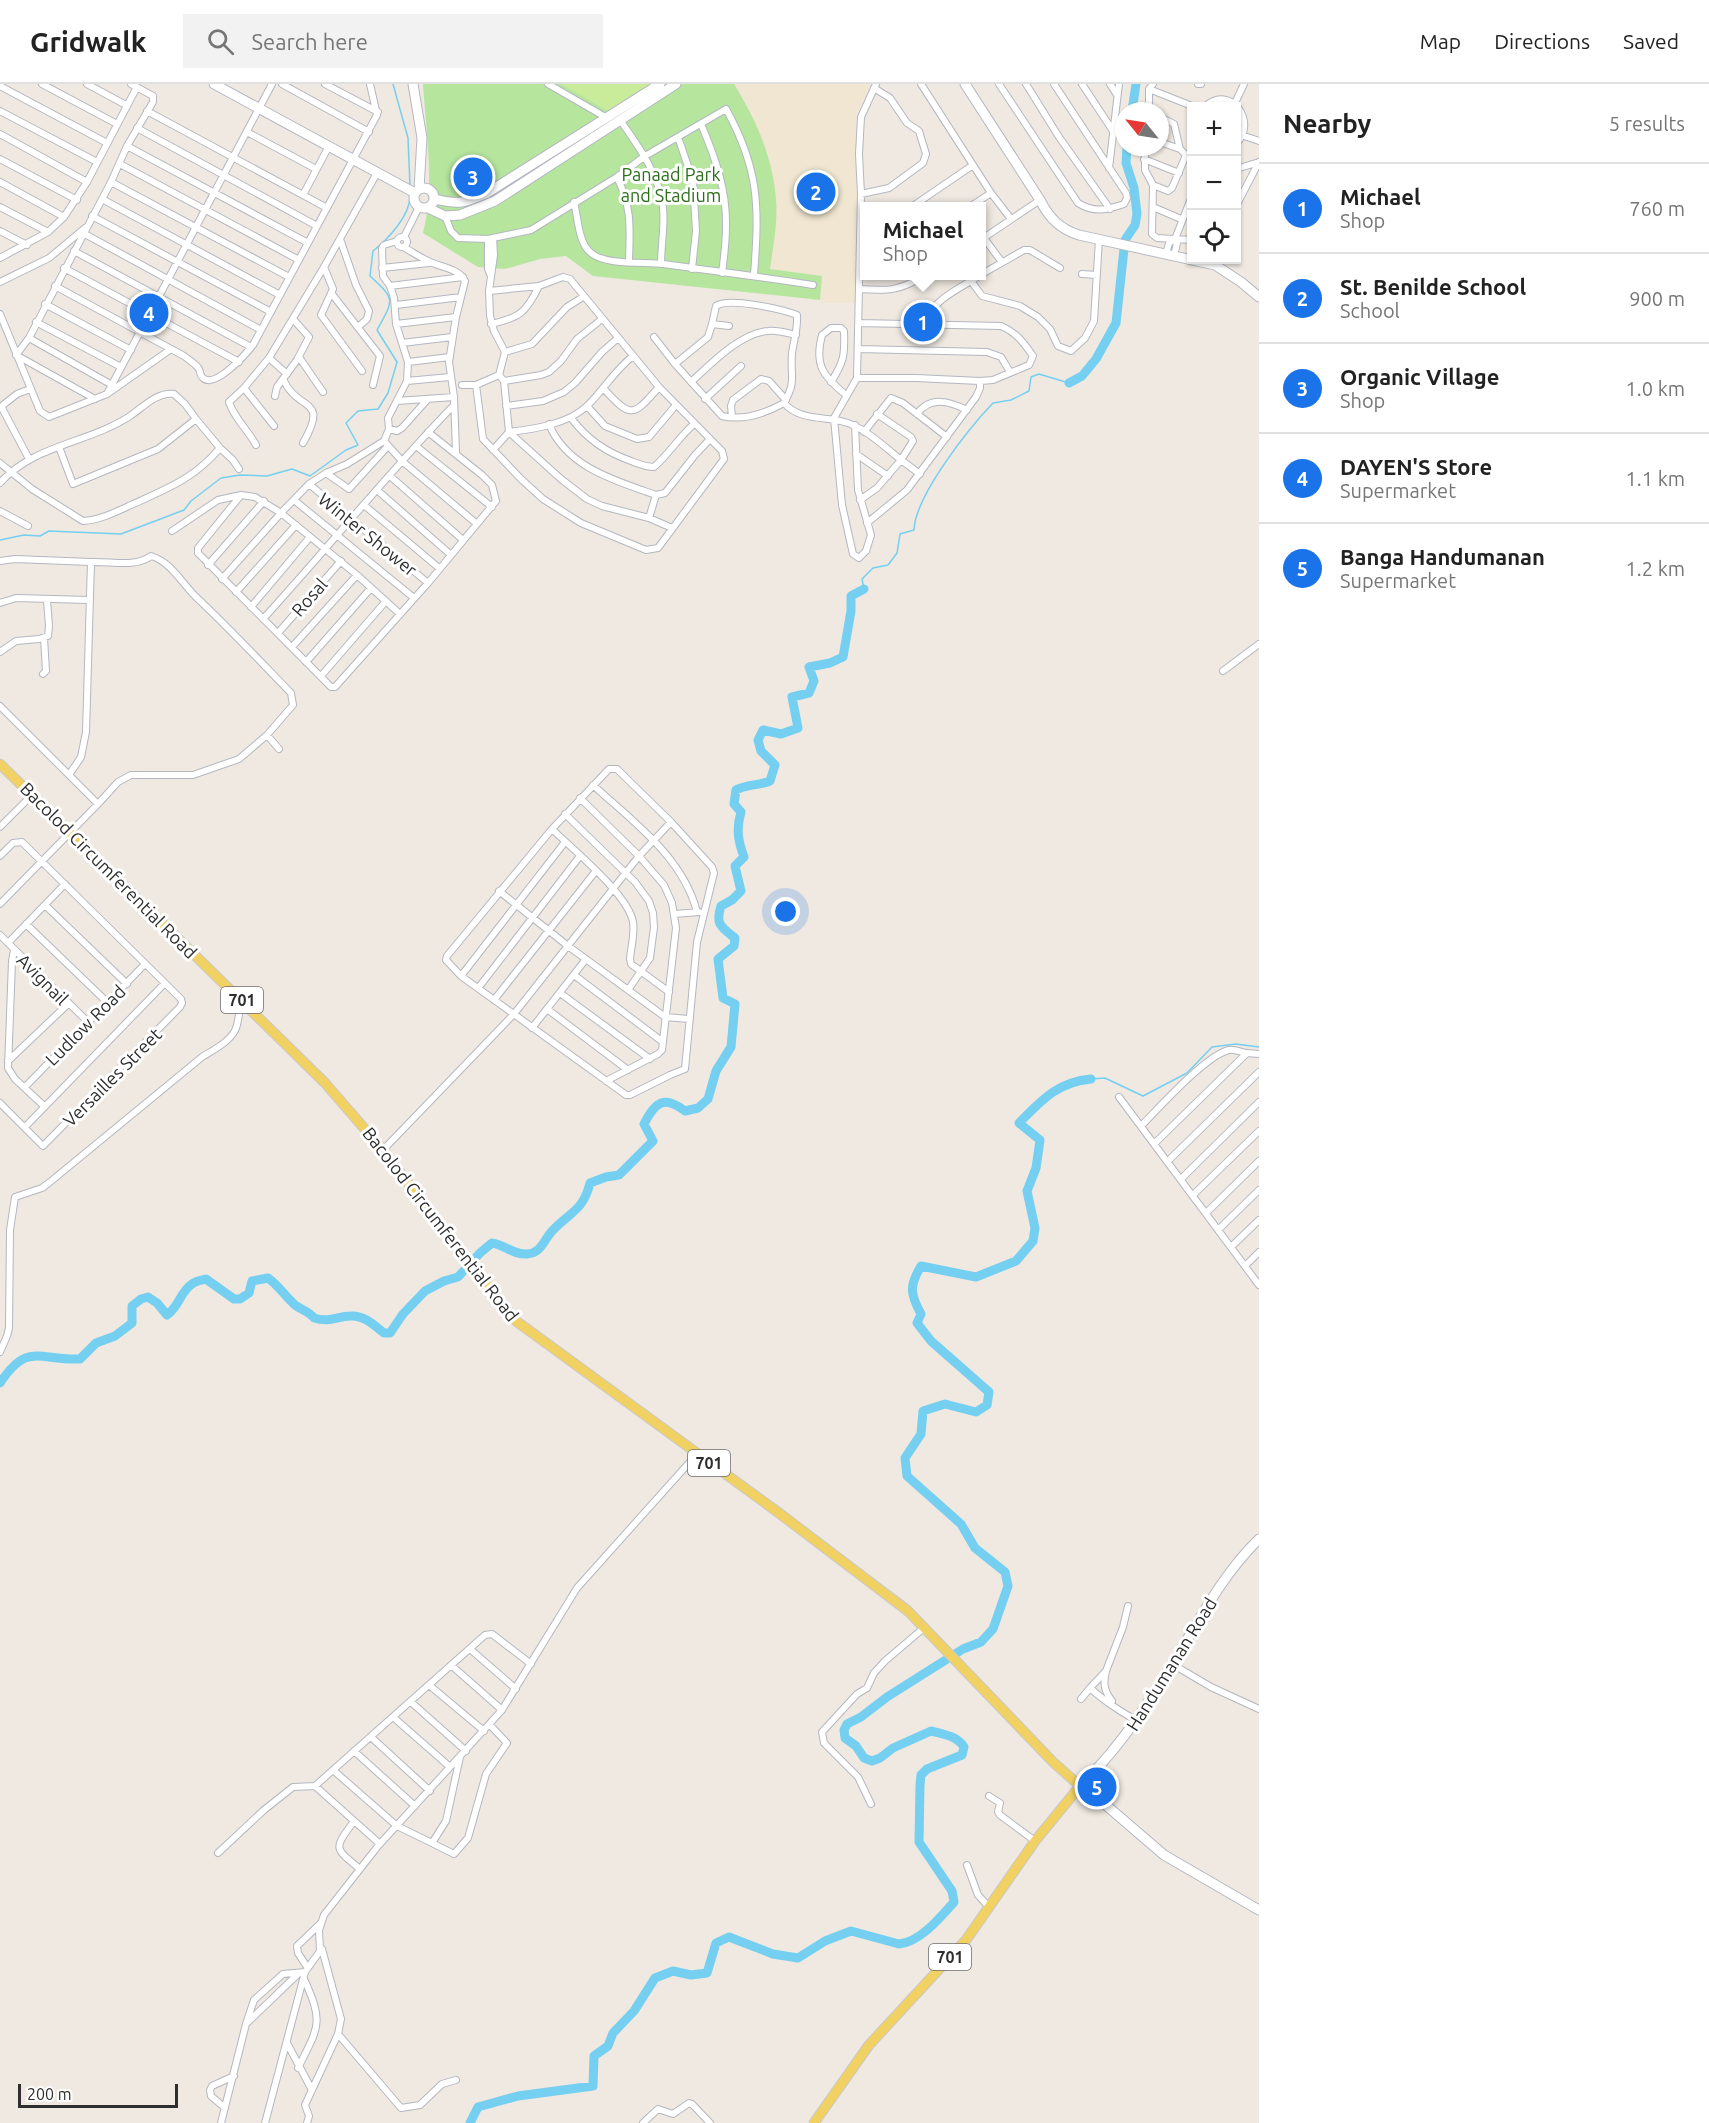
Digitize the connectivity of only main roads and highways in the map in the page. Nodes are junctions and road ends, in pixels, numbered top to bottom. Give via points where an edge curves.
1 (0, 764) edge
2 (814, 2123) edge

1 - 2 main road, Bacolod Circumferential Road / 701 via 325,1083 383,1150 516,1321 908,1611 1080,1786 1035,1841 966,1940 869,2045

